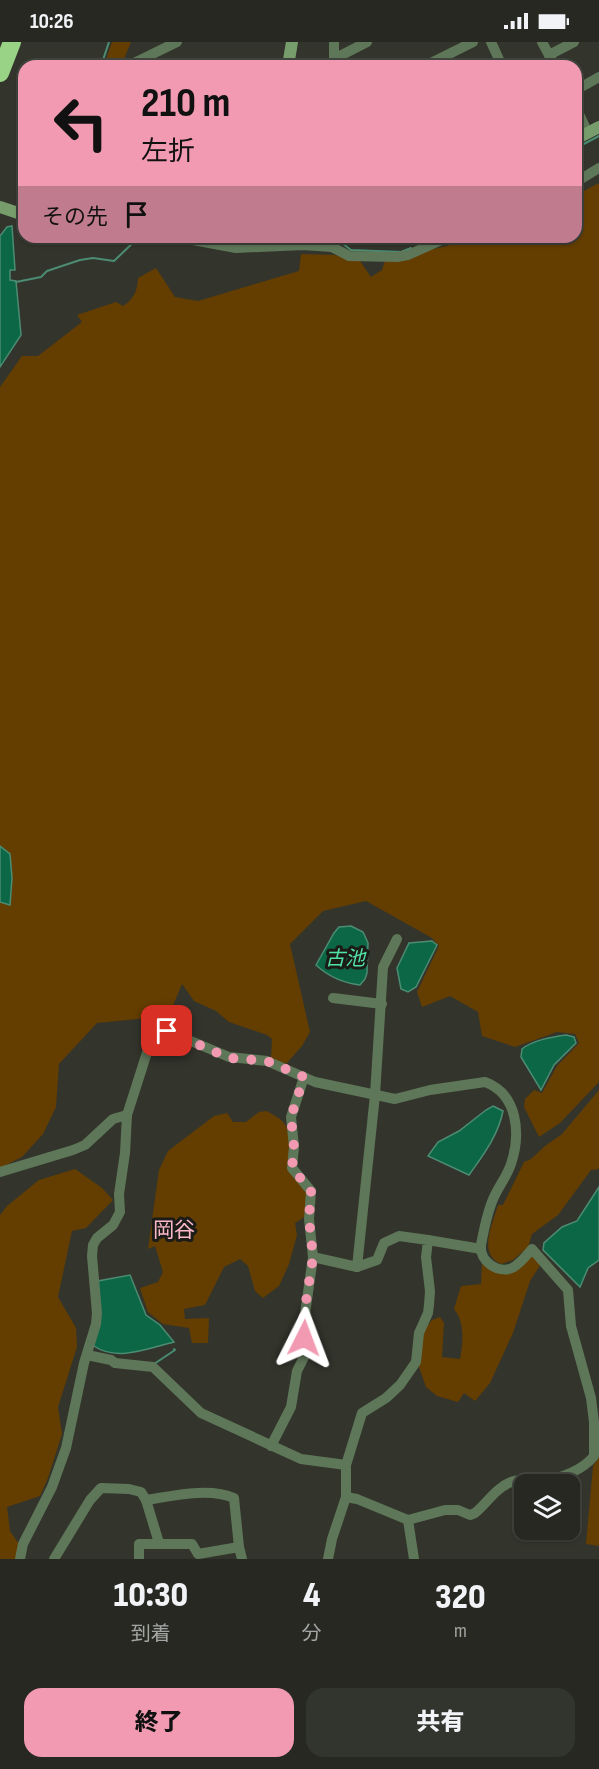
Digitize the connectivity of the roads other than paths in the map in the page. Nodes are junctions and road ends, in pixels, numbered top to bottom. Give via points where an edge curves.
1 (12, 42) edge
2 (177, 42) edge
3 (292, 42) edge
4 (334, 42) edge
5 (367, 42) edge
6 (473, 42) edge
7 (491, 42) edge
8 (542, 42) edge
9 (574, 42) edge
10 (549, 55) junction
11 (140, 60) edge
12 (289, 60) edge
13 (334, 60) edge
14 (337, 60) edge
15 (437, 60) edge
16 (499, 60) edge
17 (552, 60) edge
18 (0, 73) edge
19 (599, 77) edge
20 (582, 87) edge
21 (599, 168) edge
22 (582, 178) edge
23 (0, 207) edge
24 (18, 213) edge
25 (209, 243) edge
26 (435, 243) edge
27 (397, 939) dead end
28 (333, 998) dead end
29 (382, 1004) junction
30 (304, 1077) junction
31 (375, 1095) junction
32 (127, 1115) junction
33 (0, 1172) edge
34 (428, 1240) junction
35 (480, 1249) junction
36 (313, 1257) junction
37 (357, 1267) junction
38 (87, 1355) junction
39 (271, 1446) junction
40 (346, 1463) junction
41 (346, 1497) junction
42 (146, 1500) junction
43 (408, 1520) junction
44 (159, 1543) junction
45 (238, 1547) junction
46 (20, 1559) edge
47 (54, 1559) edge
48 (139, 1559) edge
49 (242, 1559) edge
50 (328, 1559) edge
51 (414, 1559) edge

1 - 18 highway
2 - 11 street
3 - 12 street
4 - 13 street
5 - 14 street
6 - 15 street
7 - 16 street
8 - 10 street
9 - 10 street
10 - 17 street
19 - 20 street
21 - 22 street
23 - 24 street
25 - 26 street via 236,248 303,244 332,247 349,256 396,257
27 - 29 street via 383,967
28 - 29 street
29 - 31 street
30 - 31 street
30 - 32 street via 267,1061 229,1058 160,1030 152,1037
30 - 36 street via 291,1117 292,1168 311,1191
31 - 35 street via 395,1099 485,1082 510,1102 516,1124 514,1155 494,1197
31 - 37 street
32 - 33 street via 113,1119 74,1150
32 - 38 street via 120,1212 93,1245 97,1313
34 - 35 street
34 - 37 street via 399,1236 384,1243 377,1260
34 - 40 street via 429,1305 419,1333 416,1362 386,1398 362,1413
35 - 43 street via 487,1262 503,1270 514,1268 532,1250 568,1290 574,1338 591,1398 594,1455 579,1468 554,1479 509,1483 475,1514 445,1510
36 - 37 street
36 - 39 street via 303,1321 305,1354 297,1371 291,1407
38 - 39 street via 153,1367 201,1413
38 - 46 street via 61,1465
39 - 40 street via 301,1459
40 - 41 street
41 - 43 street
41 - 50 street
42 - 44 street
42 - 45 street via 215,1493 234,1498
42 - 47 street via 141,1492 101,1488
43 - 51 street
44 - 45 street via 192,1544 198,1554
44 - 48 street via 139,1544
45 - 49 street

